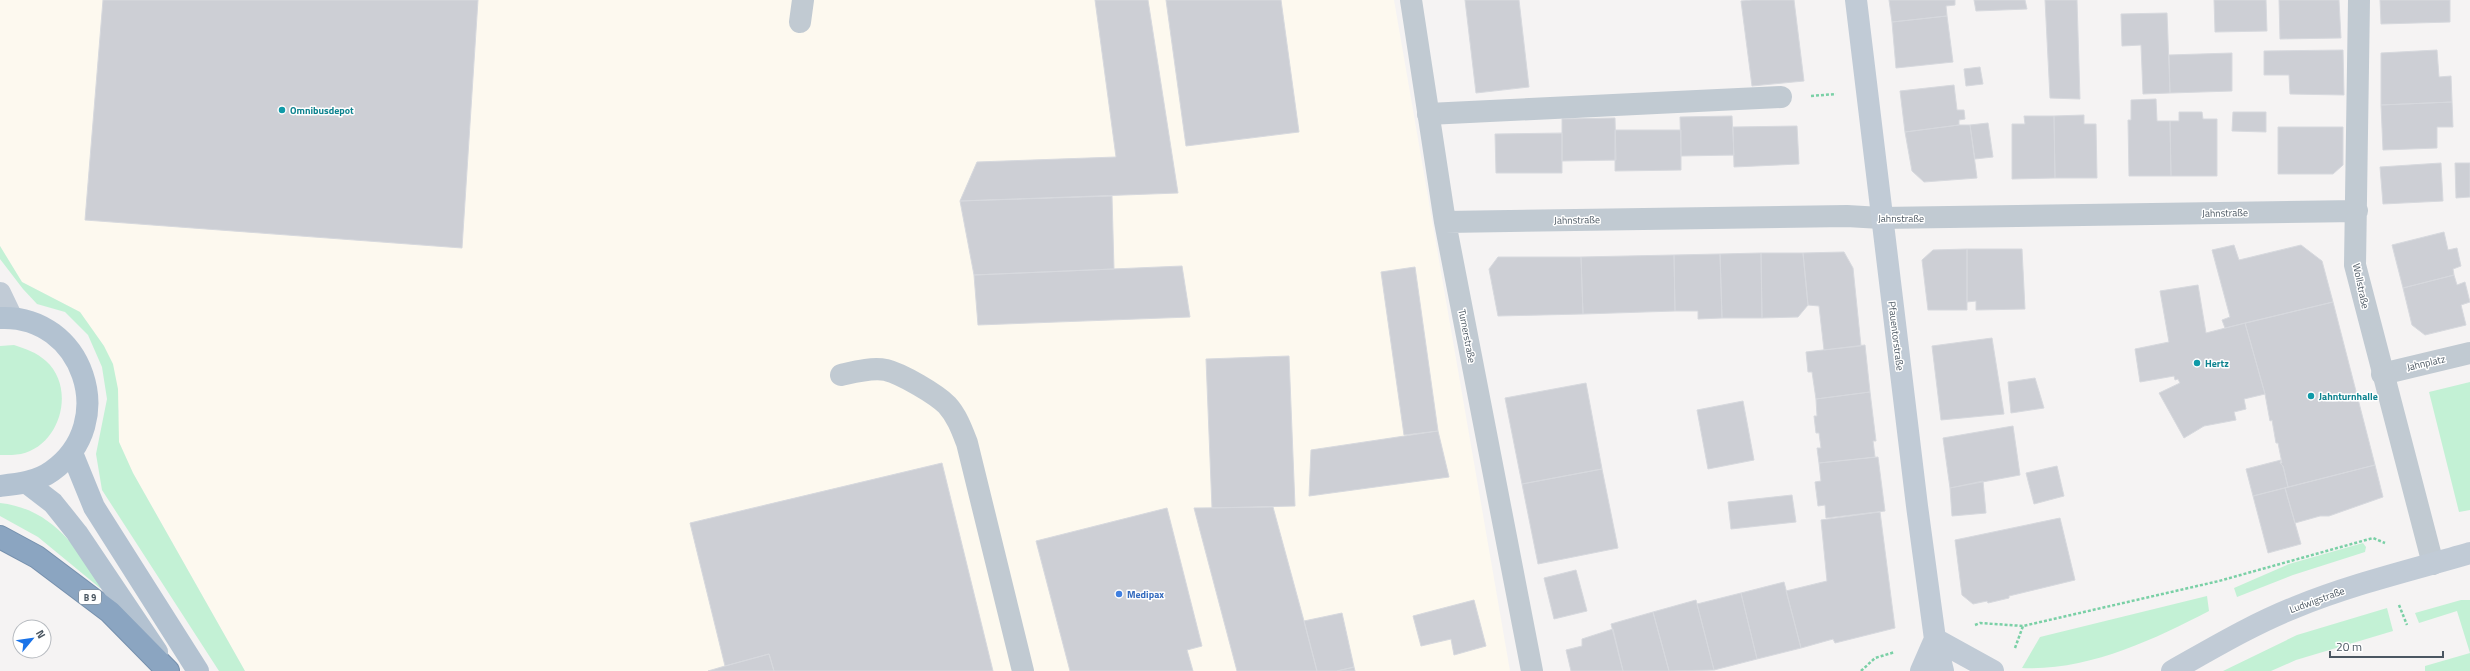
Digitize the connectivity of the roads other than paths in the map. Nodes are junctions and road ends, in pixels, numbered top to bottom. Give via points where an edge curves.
1 (803, 0) edge
2 (1411, 0) edge
3 (1856, 0) edge
4 (2359, 0) edge
5 (800, 22) dead end
6 (1781, 97) road end
7 (1428, 114) junction
8 (2357, 211) junction
9 (1881, 218) junction
10 (1445, 222) junction
11 (0, 293) edge
12 (6, 318) edge
13 (2470, 353) edge
14 (2382, 374) junction
15 (840, 375) dead end
16 (72, 453) junction
17 (27, 483) junction
18 (0, 486) edge
19 (0, 537) edge
20 (2470, 553) edge
21 (2433, 564) junction
22 (1935, 639) junction
23 (169, 671) edge
24 (198, 671) edge
25 (1023, 671) edge
26 (1532, 671) edge
27 (1921, 671) edge
28 (1943, 671) edge
29 (1993, 671) edge
30 (2172, 671) edge

1 - 5 street
2 - 7 street, Turnerstraße
3 - 9 street, Pfauentorstraße
4 - 8 street, Wollstraße
6 - 7 street
7 - 10 street, Turnerstraße
8 - 9 street, Jahnstraße
8 - 14 street, Wollstraße via 2355,265
9 - 10 street, Jahnstraße via 1847,216
9 - 22 street, Pfauentorstraße
10 - 26 street, Turnerstraße
11 - 12 street
12 - 16 main road via 36,323 62,340 80,364 88,394 85,425
13 - 14 street, Jahnplatz
14 - 21 street, Wollstraße
15 - 25 street via 863,370 886,370 928,391 947,405 959,422 967,443
16 - 17 main road via 52,472
16 - 24 main road via 94,507
17 - 18 main road
17 - 23 main road via 53,503 77,533
19 - 23 highway, B 9 via 37,557 110,612
20 - 21 street, Ludwigstraße
21 - 30 street, Ludwigstraße via 2296,607 2233,637
22 - 27 street
22 - 28 street, Pfauentorstraße
22 - 29 street

